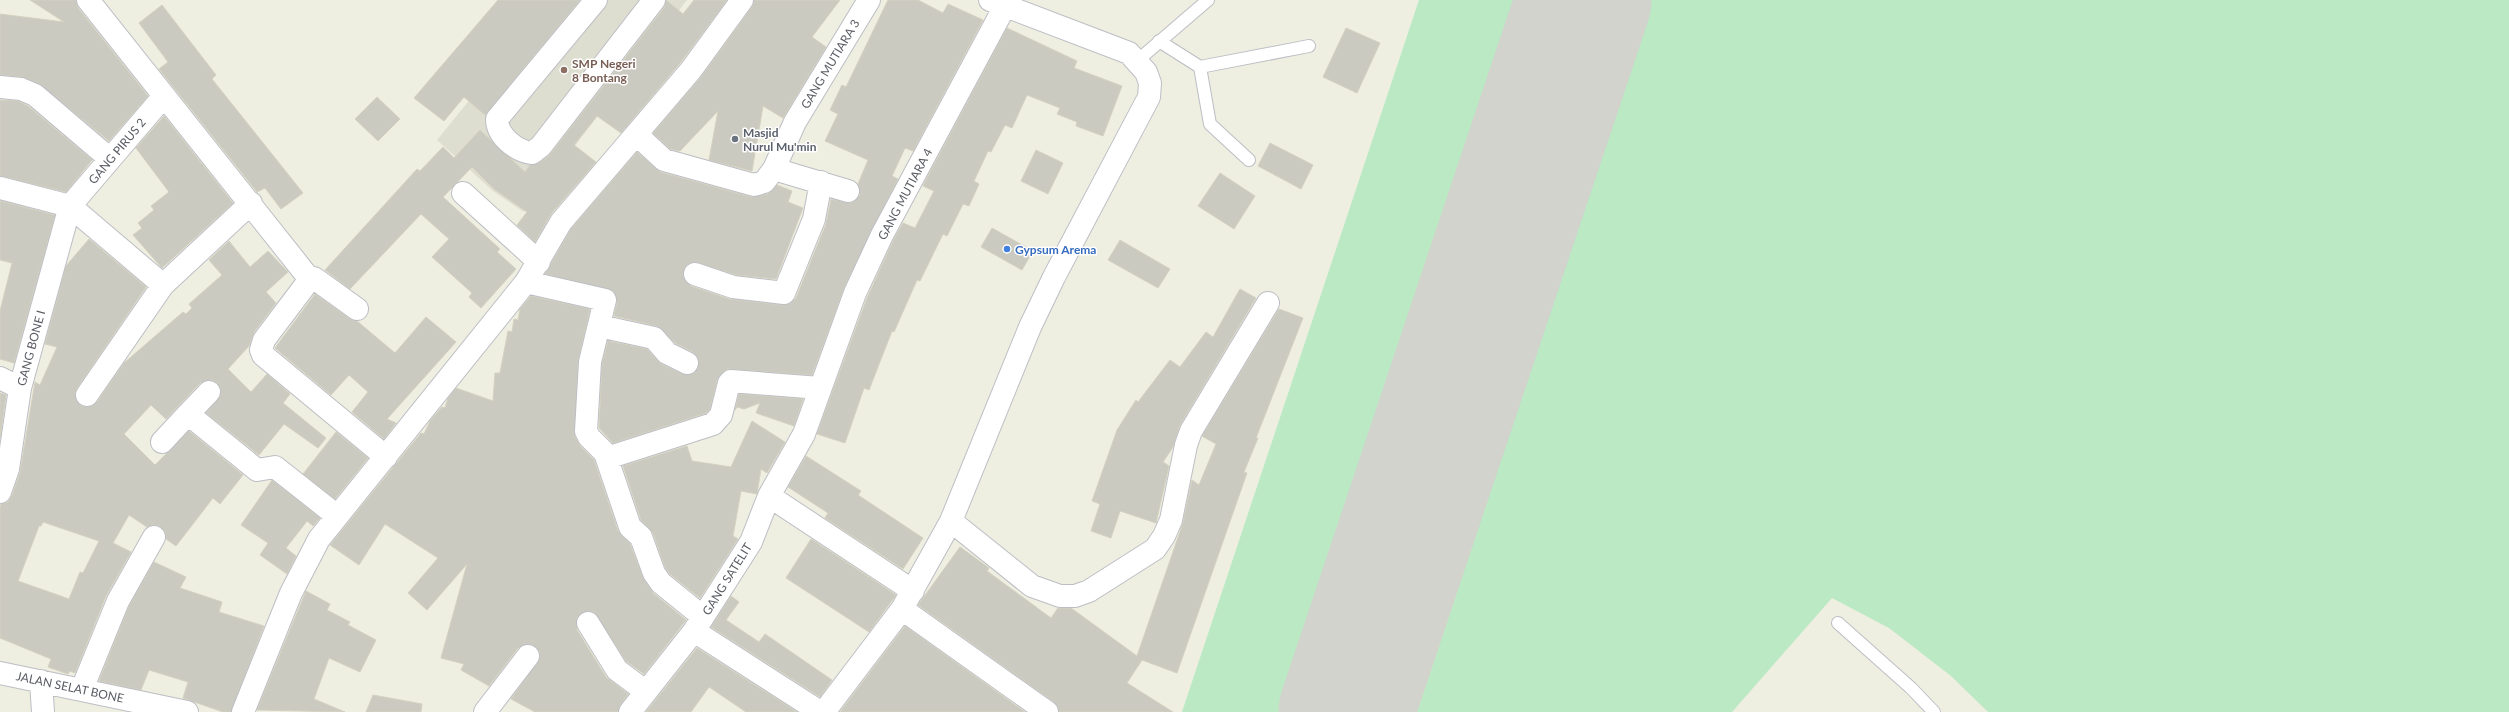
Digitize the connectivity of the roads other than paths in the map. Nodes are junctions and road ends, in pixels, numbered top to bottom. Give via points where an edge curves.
1 (88, 0) edge
2 (596, 0) edge
3 (654, 0) edge
4 (742, 0) edge
5 (869, 0) edge
6 (1208, 0) edge
7 (996, 2) edge
8 (1159, 41) junction
9 (1309, 46) dead end
10 (1137, 60) junction
11 (1200, 67) junction
12 (0, 87) edge
13 (164, 96) junction
14 (636, 134) junction
15 (110, 159) junction
16 (1249, 160) dead end
17 (774, 169) junction
18 (821, 182) junction
19 (0, 188) edge
20 (848, 191) dead end
21 (463, 193) dead end
22 (251, 203) junction
23 (70, 206) junction
24 (538, 262) junction
25 (695, 274) dead end
26 (308, 277) junction
27 (526, 282) junction
28 (163, 285) junction
29 (1268, 303) dead end
30 (357, 310) dead end
31 (599, 326) junction
32 (687, 363) dead end
33 (0, 378) edge
34 (20, 388) junction
35 (820, 388) junction
36 (209, 392) dead end
37 (87, 394) dead end
38 (188, 414) junction
39 (162, 442) dead end
40 (386, 457) junction
41 (607, 458) junction
42 (0, 492) edge
43 (768, 496) junction
44 (337, 516) junction
45 (951, 521) junction
46 (154, 537) dead end
47 (908, 600) junction
48 (588, 623) dead end
49 (1838, 623) dead end
50 (698, 624) junction
51 (528, 656) dead end
52 (0, 672) edge
53 (41, 681) junction
54 (82, 689) junction
55 (645, 692) junction
56 (145, 707) edge
57 (43, 712) edge
58 (188, 712) edge
59 (243, 712) edge
60 (485, 712) edge
61 (630, 712) edge
62 (820, 712) edge
63 (824, 712) edge
64 (1047, 712) edge
65 (1934, 712) edge

1 - 13 street
2 - 3 street via 497,119 497,127 505,138 522,152 532,153 541,146
4 - 14 street via 691,70
5 - 17 street, GANG MUTIARA 3 via 790,132
6 - 8 lane
7 - 10 street via 1129,53
7 - 35 street, GANG MUTIARA 4 via 855,293
8 - 10 lane
8 - 11 lane
9 - 11 lane
10 - 45 street via 1150,83 1149,97 1030,327
11 - 16 lane via 1210,124
12 - 15 street via 21,89 35,95
13 - 15 street, GANG PIRUS 2
13 - 22 street
14 - 17 street via 664,160 754,185 764,182
14 - 24 street via 561,222
15 - 23 street, GANG PIRUS 2
17 - 18 street
18 - 20 street
18 - 25 street via 814,219 784,292 733,287
19 - 23 street
21 - 24 street
22 - 26 street
22 - 28 street
23 - 28 street
23 - 34 street, GANG BONE I
24 - 27 street
26 - 30 street via 314,278
26 - 40 street via 307,283 264,340 261,350 263,355
27 - 31 street via 603,298 606,302
27 - 40 street
28 - 37 street
29 - 45 street via 1191,431 1171,520 1154,549 1090,591 1075,596 1060,596 1032,586
31 - 32 street via 654,338 667,353
31 - 41 street via 590,362 586,431
33 - 34 street
34 - 42 street, GANG BONE I via 8,469
35 - 41 street via 731,381 721,415 713,424
35 - 43 street, GANG SATELIT via 804,434
36 - 38 street
38 - 39 street
38 - 44 street via 258,470 275,467
40 - 44 street
41 - 50 street via 630,527 641,537 654,573
43 - 47 street
43 - 50 street, GANG SATELIT via 751,542
44 - 59 street via 319,539 299,575
45 - 47 street
46 - 54 street via 118,601
47 - 63 street
47 - 64 street
48 - 55 street via 617,670
49 - 65 lane
50 - 55 street, GANG SATELIT
50 - 62 street
51 - 60 street
52 - 53 street, JALAN SELAT BONE
53 - 54 street, JALAN SELAT BONE
53 - 57 street
54 - 56 street, JALAN SELAT BONE
55 - 61 street, GANG SATELIT
56 - 58 street, JALAN SELAT BONE

